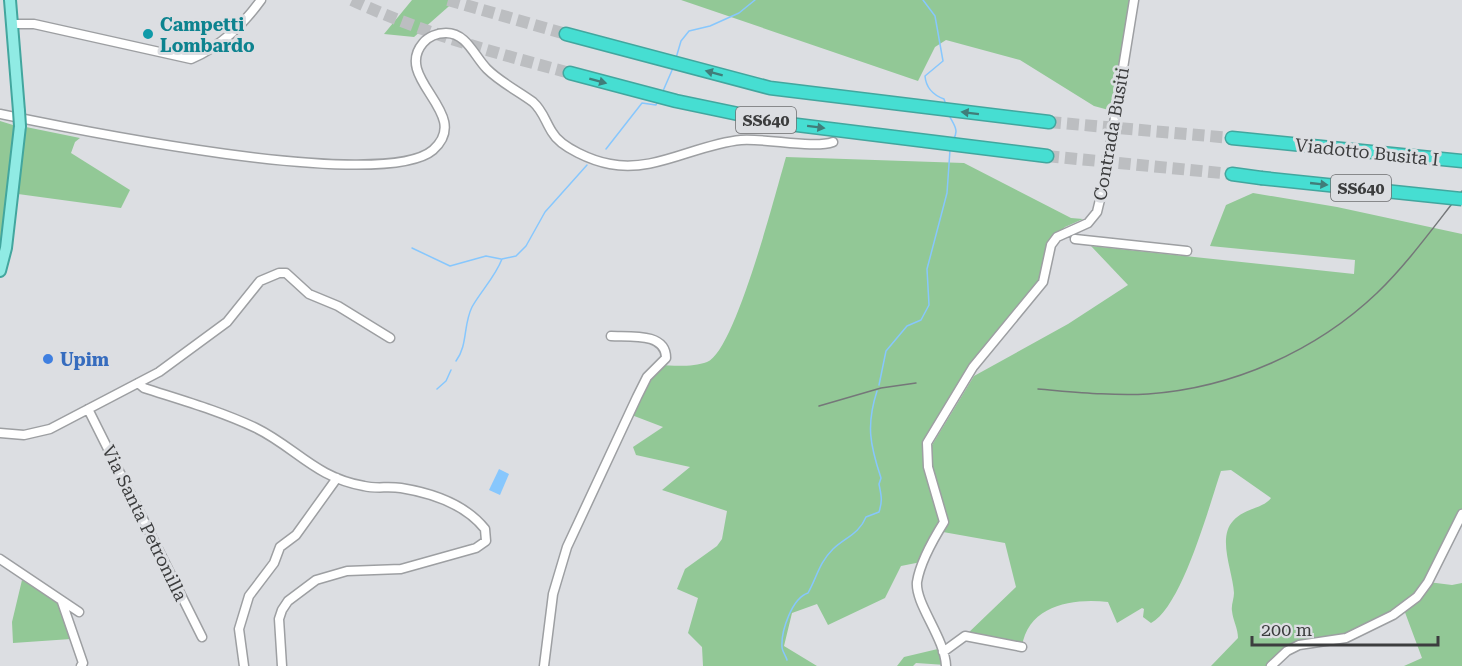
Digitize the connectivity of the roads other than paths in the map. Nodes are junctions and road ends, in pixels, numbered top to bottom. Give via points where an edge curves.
1 (10, 0) edge
2 (261, 0) edge
3 (1134, 0) edge
4 (12, 24) junction
5 (566, 34) tunnel mouth
6 (570, 73) tunnel mouth
7 (0, 114) edge
8 (1049, 122) tunnel mouth
9 (1232, 138) tunnel mouth
10 (833, 142) dead end
11 (1047, 156) tunnel mouth
12 (1462, 161) edge
13 (1232, 174) tunnel mouth
14 (1462, 199) edge
15 (1075, 238) dead end
16 (1187, 251) dead end
17 (0, 271) edge
18 (611, 336) dead end
19 (390, 338) dead end
20 (138, 383) junction
21 (88, 409) junction
22 (0, 433) edge
23 (337, 478) junction
24 (1462, 514) edge
25 (0, 560) edge
26 (62, 602) junction
27 (79, 612) dead end
28 (202, 637) dead end
29 (1022, 646) dead end
30 (945, 659) edge
31 (81, 666) edge
32 (244, 666) edge
33 (282, 666) edge
34 (544, 666) edge
35 (1271, 666) edge

1 - 4 main road
2 - 4 street via 243,26 191,59 34,24
3 - 30 street, Contrada Busiti via 1105,179 1094,219 1057,237 1051,245 1043,282 973,367 927,443 928,467 944,522 917,583
4 - 17 main road, bridge via 20,126
8 -> 5 highway, SS640 via 770,88
6 -> 11 highway, SS640 via 781,123
7 - 10 street via 231,153 348,165 408,160 429,153 442,136 442,114 420,79 416,59 426,39 448,33 465,41 488,71 540,108 556,137 607,164 649,165 704,146 742,140 821,146
9 - 12 highway, Viadotto Busita I / SS640
13 -> 14 highway, SS640, bridge
15 - 16 street
18 - 34 street via 654,340 664,348 666,358 647,377 567,547 553,594
19 - 20 street via 338,306 309,294 286,273 279,273 257,284 227,322
20 - 21 street
20 - 23 street via 255,428 308,464
21 - 22 street via 39,432
21 - 28 street, Via Santa Petronilla
23 - 32 street via 296,535 280,547 274,564 249,596 239,629
23 - 33 street via 441,498 483,526 487,537 476,548 401,569 347,571 316,580 282,610
24 - 35 street via 1417,597 1393,615 1346,638 1299,645
25 - 26 street
26 - 27 street
26 - 31 street
29 - 30 street via 965,636

